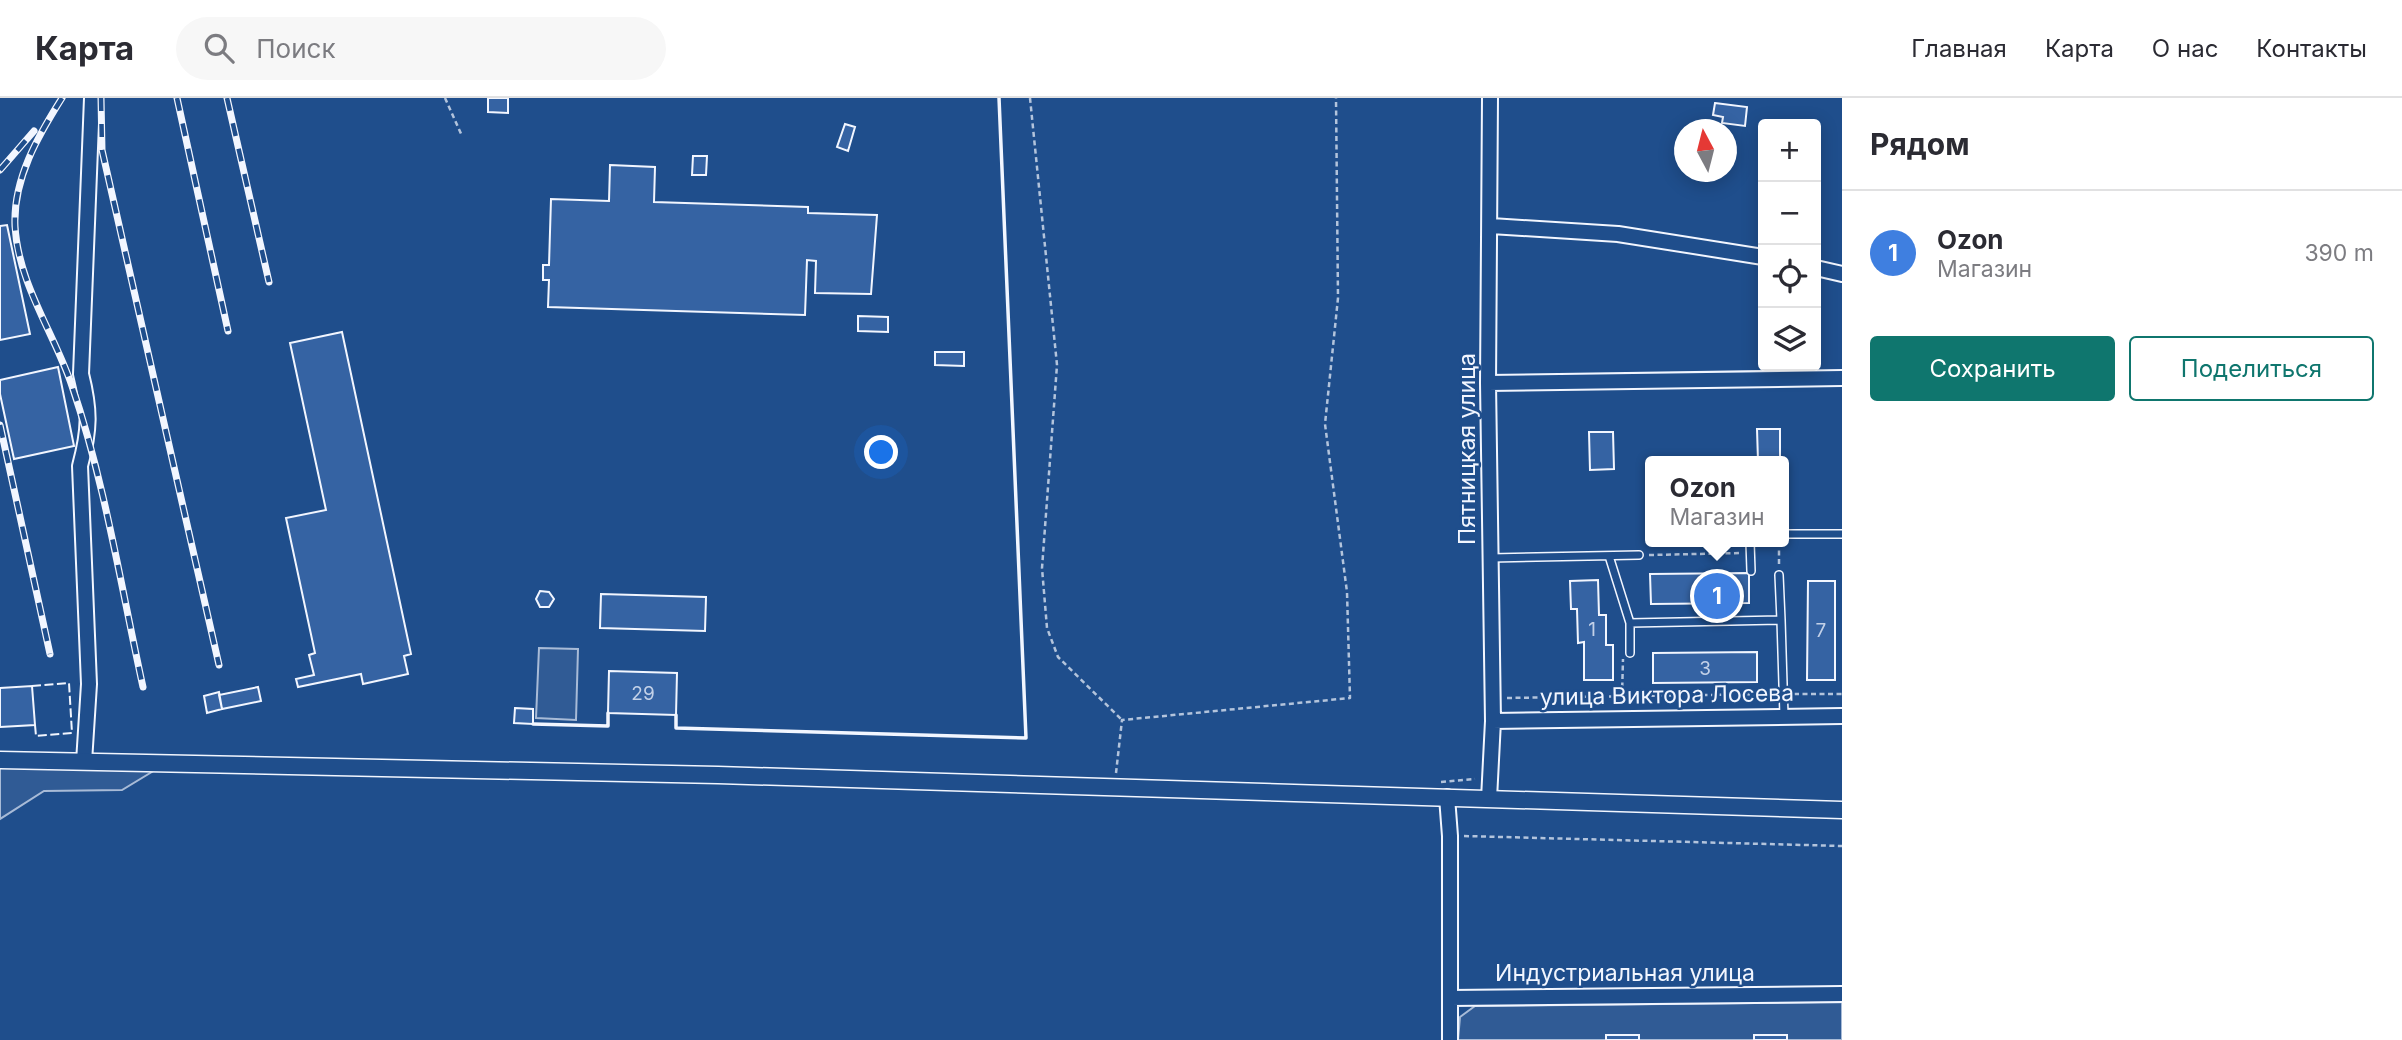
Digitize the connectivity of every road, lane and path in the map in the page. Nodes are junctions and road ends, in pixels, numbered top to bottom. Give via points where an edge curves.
1 (92, 98) edge
2 (445, 98) edge
3 (1030, 98) edge
4 (1336, 98) edge
5 (1490, 98) edge
6 (462, 136) dead end
7 (1492, 226) junction
8 (1758, 256) edge
9 (1821, 269) edge
10 (1842, 274) edge
11 (1842, 378) edge
12 (1489, 383) junction
13 (1789, 534) edge
14 (1842, 534) edge
15 (1750, 547) edge
16 (1779, 547) edge
17 (1750, 553) junction
18 (1639, 555) joint
19 (1609, 556) junction
20 (1491, 558) junction
21 (1751, 571) dead end
22 (1779, 575) joint
23 (1781, 620) junction
24 (1630, 622) junction
25 (1630, 653) joint
26 (1784, 694) junction
27 (1842, 694) edge
28 (1622, 696) junction
29 (1493, 698) junction
30 (1784, 716) junction
31 (1842, 716) edge
32 (1122, 720) junction
33 (1493, 720) junction
34 (0, 760) edge
35 (84, 762) junction
36 (1490, 779) junction
37 (1115, 787) junction
38 (1442, 797) junction
39 (1489, 799) junction
40 (1842, 810) edge
41 (1450, 836) junction
42 (1842, 846) edge
43 (1842, 995) edge
44 (1450, 998) junction
45 (1450, 1040) edge

1 - 35 street via 81,374 90,410 80,466 89,684
2 - 6 path
3 - 32 path via 1057,365 1042,568 1047,628 1058,657
4 - 32 path via 1338,298 1325,424 1347,592 1350,698
5 - 7 street, Пятницкая улица
7 - 8 street via 1618,234
7 - 12 street, Пятницкая улица
9 - 10 street
11 - 12 street
12 - 20 street, Пятницкая улица
13 - 14 lane
15 - 17 lane
16 - 22 path
17 - 18 path
17 - 21 lane
18 - 19 lane
19 - 20 lane
19 - 24 lane
20 - 29 street, Пятницкая улица
22 - 23 lane
23 - 24 lane
23 - 26 lane
24 - 25 lane
25 - 28 path via 1620,663
26 - 27 path
26 - 28 path
26 - 30 lane
28 - 29 path
29 - 33 street, Пятницкая улица
30 - 31 street, улица Виктора Лосева
30 - 33 street, улица Виктора Лосева
32 - 37 path
33 - 36 street, Пятницкая улица
34 - 35 street
35 - 37 street
36 - 38 path via 1442,781 1437,785
36 - 39 street, Пятницкая улица
37 - 38 street
38 - 39 street
38 - 41 street
39 - 40 street
41 - 42 path
41 - 44 street
43 - 44 street, Индустриальная улица
44 - 45 street

